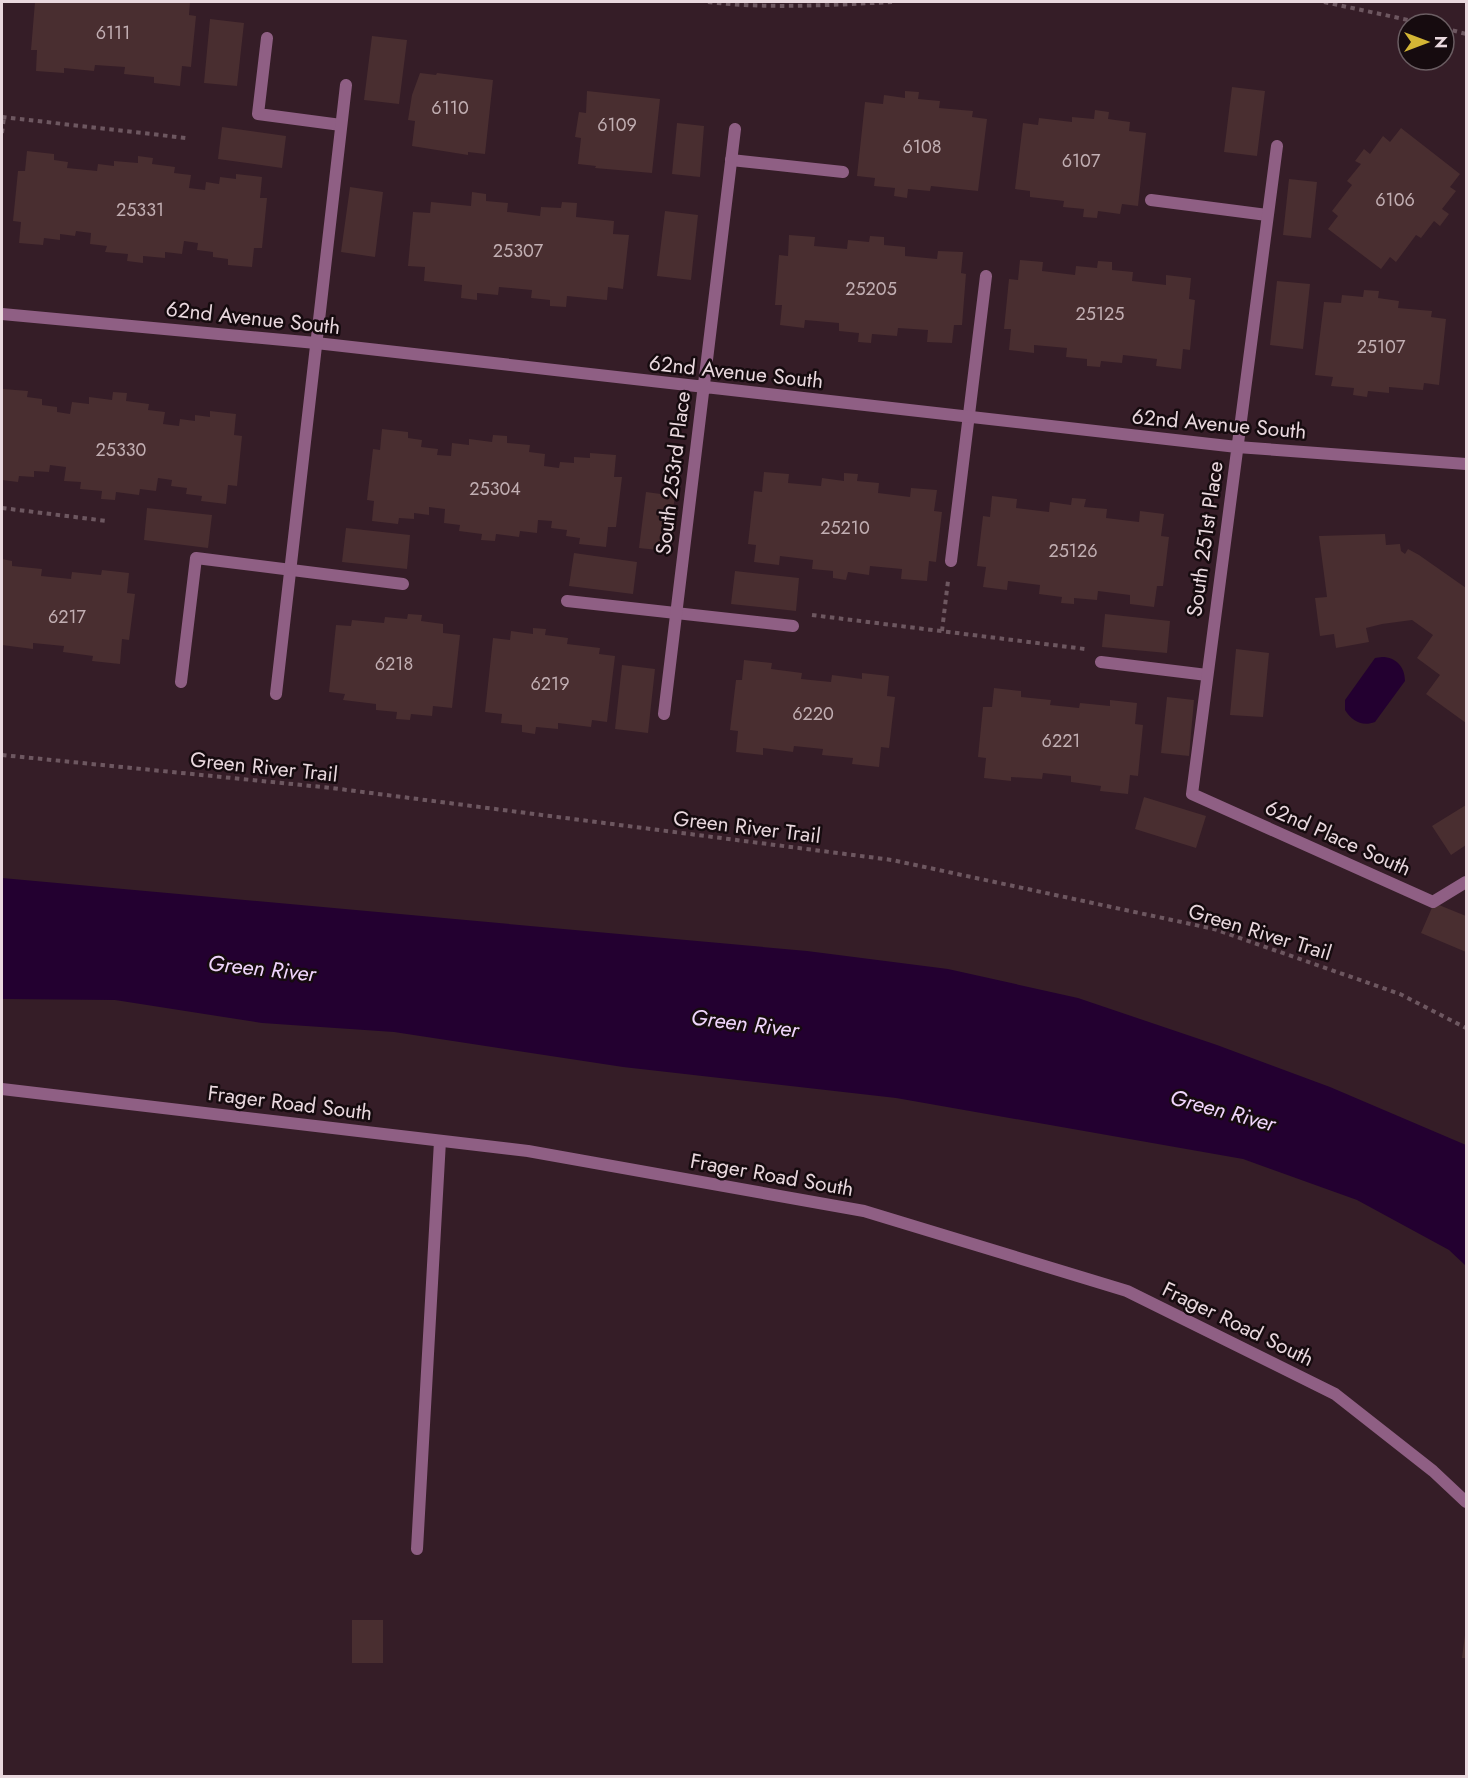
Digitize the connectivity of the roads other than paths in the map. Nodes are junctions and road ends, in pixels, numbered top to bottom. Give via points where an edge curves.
1 (267, 38) dead end
2 (346, 85) dead end
3 (341, 124) junction
4 (735, 129) dead end
5 (1277, 146) dead end
6 (731, 160) junction
7 (843, 172) dead end
8 (1151, 200) dead end
9 (1267, 215) junction
10 (986, 276) dead end
11 (2, 314) edge
12 (316, 344) junction
13 (703, 388) junction
14 (967, 418) junction
15 (1237, 447) junction
16 (1467, 464) edge
17 (951, 561) road end
18 (290, 570) junction
19 (403, 584) dead end
20 (567, 601) dead end
21 (676, 613) junction
22 (794, 626) road end
23 (1101, 662) road end
24 (1207, 675) junction
25 (181, 682) dead end
26 (276, 694) dead end
27 (664, 714) dead end
28 (1192, 794) joint
29 (1467, 882) edge
30 (2, 1089) edge
31 (440, 1141) junction
32 (1467, 1502) edge
33 (417, 1549) dead end

1 - 3 street via 258,114
2 - 3 street
3 - 12 street
4 - 6 street, South 253rd Place
5 - 9 street, South 251st Place
6 - 7 street
6 - 13 street, South 253rd Place
8 - 9 street
9 - 15 street, South 251st Place
10 - 14 street
11 - 12 street, 62nd Avenue South
12 - 13 street, 62nd Avenue South
12 - 18 street
13 - 14 street, 62nd Avenue South
13 - 21 street, South 253rd Place
14 - 15 street, 62nd Avenue South
14 - 17 street
15 - 16 street, 62nd Avenue South
15 - 24 street, South 251st Place
18 - 19 street
18 - 25 street via 196,558
18 - 26 street
20 - 21 street
21 - 22 street
21 - 27 street, South 253rd Place
23 - 24 street
24 - 28 street, South 251st Place
28 - 29 street, 62nd Place South via 1433,902
30 - 31 street, Frager Road South
31 - 32 street, Frager Road South via 528,1151 864,1211 1127,1292 1335,1394
31 - 33 street

